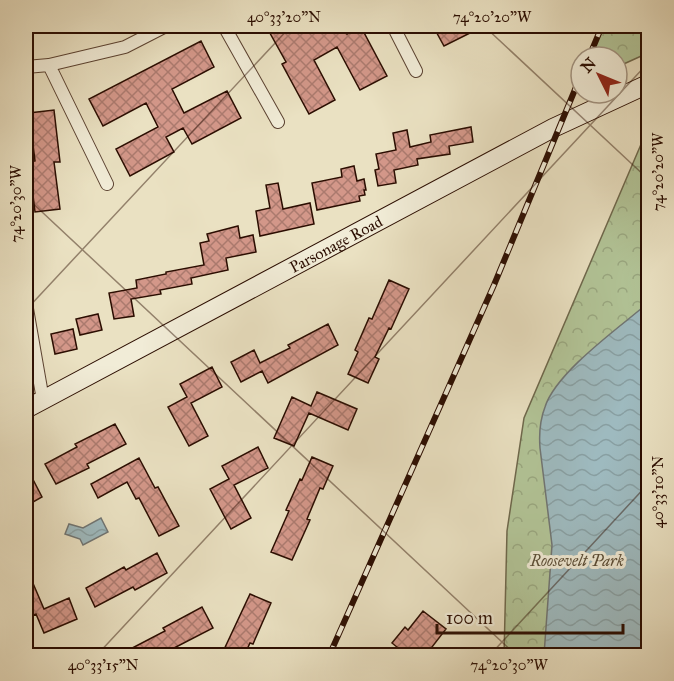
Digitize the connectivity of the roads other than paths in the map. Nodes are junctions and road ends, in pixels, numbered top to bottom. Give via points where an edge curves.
1 (166, 26) edge
2 (224, 26) edge
3 (393, 26) edge
4 (49, 65) junction
5 (26, 67) edge
6 (416, 71) dead end
7 (648, 84) edge
8 (278, 122) dead end
9 (107, 184) dead end
10 (26, 303) edge
11 (42, 400) junction
12 (26, 409) edge

1 - 4 street via 125,47
2 - 8 street
3 - 6 street
4 - 5 street
4 - 9 street
7 - 11 street, Parsonage Road via 553,128
10 - 11 street
11 - 12 street, Parsonage Road

